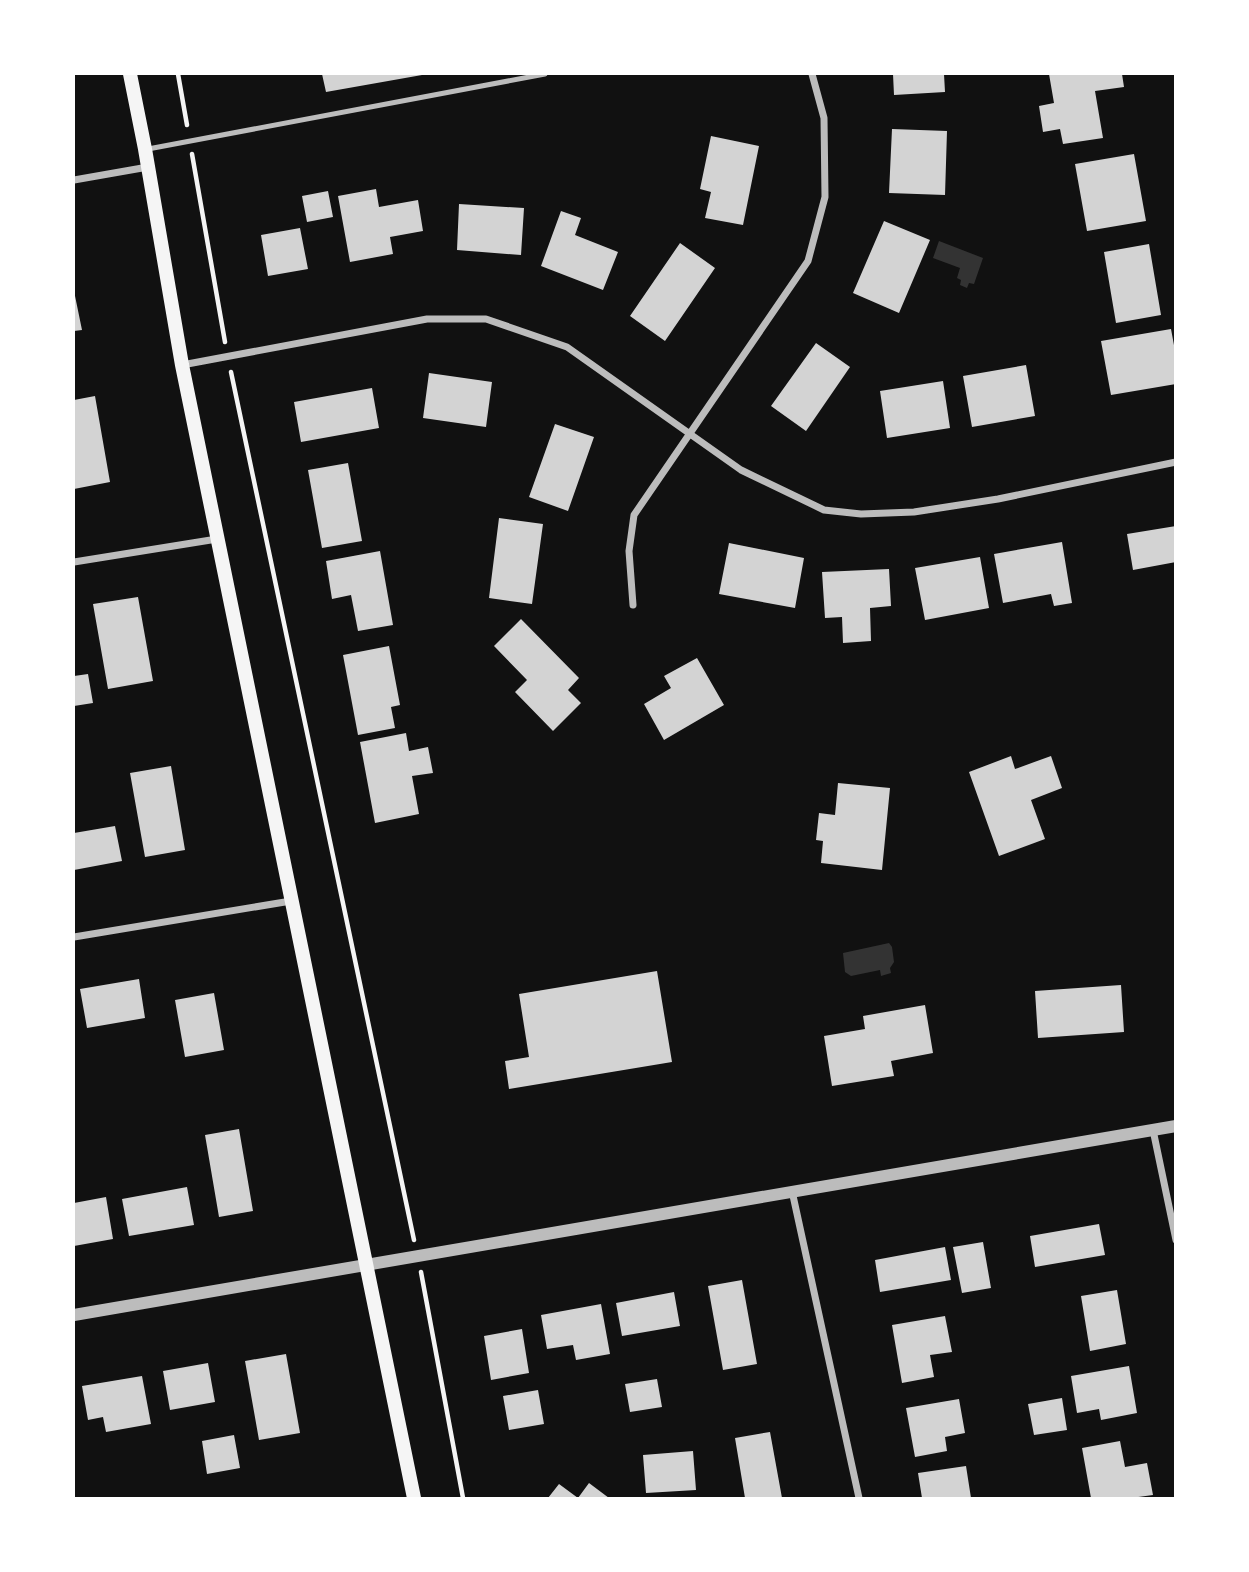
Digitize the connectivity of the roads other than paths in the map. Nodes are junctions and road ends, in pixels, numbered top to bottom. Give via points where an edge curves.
1 (130, 74) edge
2 (545, 74) edge
3 (812, 74) edge
4 (145, 149) junction
5 (148, 167) junction
6 (74, 180) edge
7 (182, 365) junction
8 (690, 434) junction
9 (1175, 462) edge
10 (217, 539) junction
11 (74, 562) edge
12 (633, 605) dead end
13 (292, 901) junction
14 (74, 936) edge
15 (1175, 1126) edge
16 (1153, 1130) junction
17 (792, 1191) junction
18 (1175, 1240) edge
19 (366, 1266) junction
20 (74, 1315) edge
21 (415, 1499) edge
22 (859, 1499) edge

1 - 4 main road
2 - 4 lane
3 - 8 street via 824,117 824,197 808,261
4 - 5 main road
5 - 6 street
5 - 7 main road
7 - 8 street via 427,319 486,319 567,346
7 - 10 main road
8 - 9 street via 741,470 824,510 861,514 914,512 999,499
8 - 12 street via 634,515 629,551
10 - 11 street
10 - 13 main road
13 - 14 street
13 - 19 main road
15 - 16 street
16 - 17 street
16 - 18 street
17 - 19 street
17 - 22 street
19 - 20 street
19 - 21 main road

